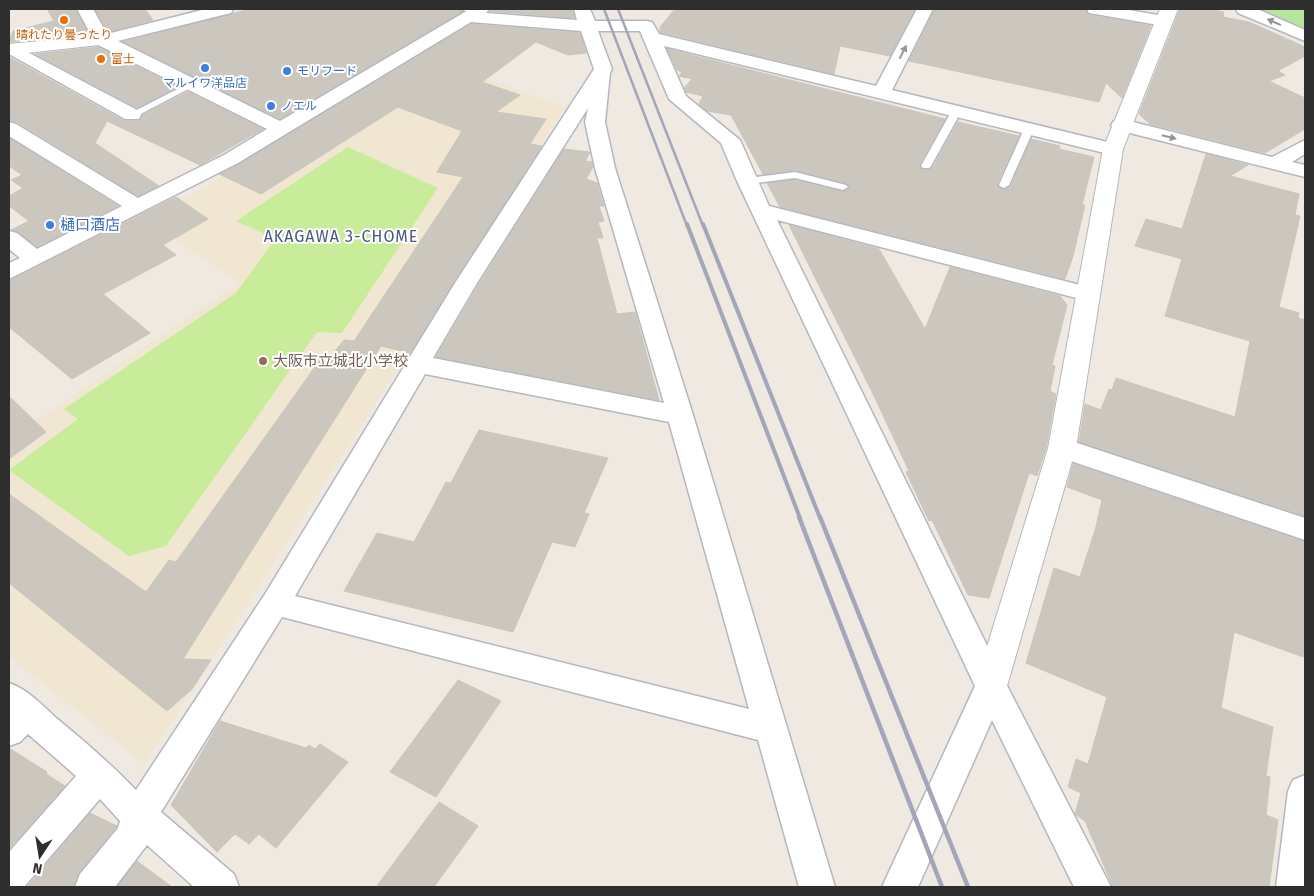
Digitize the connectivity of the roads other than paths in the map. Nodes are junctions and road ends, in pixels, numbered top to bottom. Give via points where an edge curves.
1 (85, 9) edge
2 (225, 9) edge
3 (582, 9) edge
4 (925, 9) edge
5 (1095, 9) edge
6 (1244, 9) edge
7 (472, 12) edge
8 (1166, 15) edge
9 (649, 24) edge
10 (588, 26) junction
11 (1305, 36) edge
12 (102, 40) junction
13 (11, 50) edge
14 (602, 69) junction
15 (192, 86) junction
16 (881, 94) junction
17 (956, 112) junction
18 (132, 115) joint
19 (1122, 125) junction
20 (9, 128) edge
21 (281, 129) junction
22 (1029, 129) junction
23 (1305, 146) edge
24 (1113, 149) junction
25 (1274, 164) junction
26 (926, 166) dead end
27 (1305, 171) edge
28 (747, 181) junction
29 (1004, 185) dead end
30 (843, 187) dead end
31 (138, 207) junction
32 (762, 210) junction
33 (9, 238) edge
34 (35, 260) junction
35 (9, 272) edge
36 (1088, 294) junction
37 (419, 364) junction
38 (680, 416) junction
39 (1062, 448) junction
40 (1305, 529) edge
41 (275, 603) junction
42 (991, 686) junction
43 (15, 713) edge
44 (772, 729) junction
45 (99, 775) junction
46 (1305, 791) edge
47 (139, 816) junction
48 (9, 878) edge
49 (93, 887) edge
50 (221, 887) edge
51 (817, 887) edge
52 (900, 887) edge
53 (1093, 887) edge
54 (1294, 887) edge

1 - 12 street
2 - 12 street
3 - 10 street
16 -> 4 street
5 - 8 street
11 -> 6 street
7 - 10 street
7 - 21 street
8 - 19 street
9 - 10 street
9 - 16 street
9 - 28 street via 678,99 730,140
10 - 14 street
12 - 13 street
12 - 15 street
13 - 18 street
14 - 37 street
14 - 38 street via 595,122 605,168
15 - 18 lane
15 - 21 street
16 - 17 street
17 - 22 street
17 - 26 lane
19 - 24 street
19 -> 25 street
20 - 31 street
21 - 31 street
22 - 24 street
22 - 29 lane
23 - 25 street
24 - 36 street
25 - 27 street
28 - 30 lane via 795,175
28 - 32 street
31 - 34 street
32 - 36 street
32 - 42 street
33 - 34 street
34 - 35 street
36 - 39 street
37 - 38 street
37 - 41 street
38 - 44 street
39 - 40 street
39 - 42 street
41 - 44 street
41 - 47 street
42 - 52 street
42 - 53 street
43 - 45 street
44 - 51 street
45 - 47 street
45 - 48 street
46 - 54 street
47 - 49 street via 133,836
47 - 50 street

